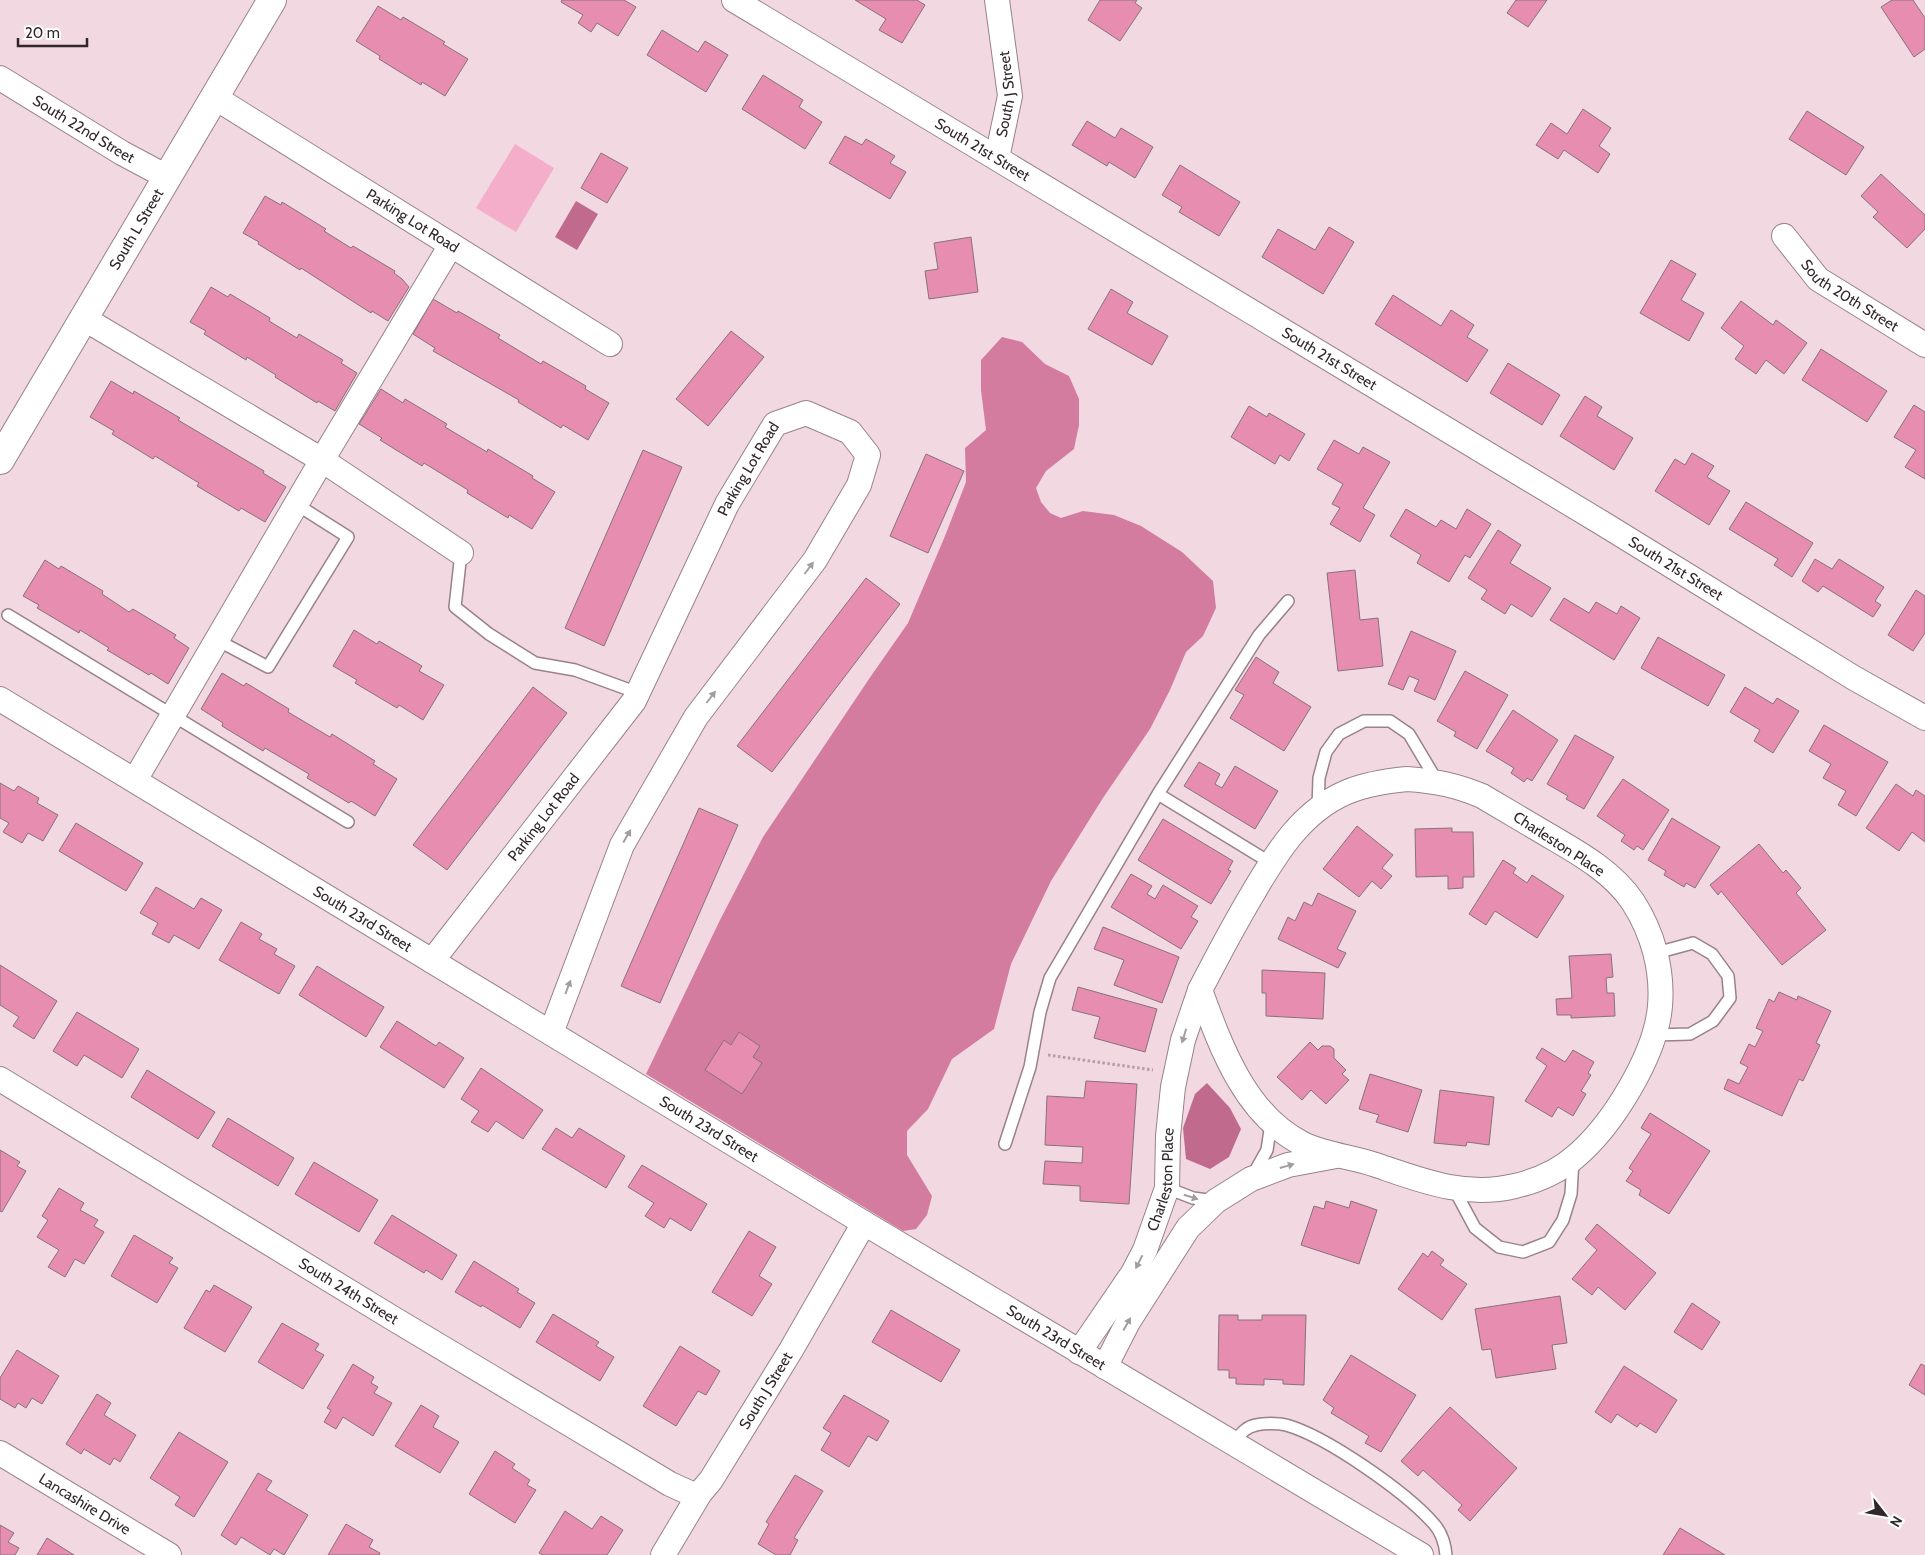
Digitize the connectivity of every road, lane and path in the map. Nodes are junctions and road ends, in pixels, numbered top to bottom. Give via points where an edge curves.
1 (272, 0) edge
2 (734, 0) edge
3 (998, 0) edge
4 (0, 78) edge
5 (214, 97) junction
6 (997, 158) junction
7 (167, 177) junction
8 (1784, 236) dead end
9 (451, 245) junction
10 (84, 318) junction
11 (610, 344) dead end
12 (1925, 346) edge
13 (0, 460) edge
14 (322, 460) junction
15 (296, 504) junction
16 (461, 553) joint
17 (1288, 601) dead end
18 (8, 615) dead end
19 (218, 640) junction
20 (638, 693) junction
21 (0, 699) edge
22 (174, 716) junction
23 (1925, 718) edge
24 (135, 780) junction
25 (1437, 781) junction
26 (1158, 794) junction
27 (1318, 809) junction
28 (348, 822) dead end
29 (1271, 863) junction
30 (1656, 953) junction
31 (432, 961) junction
32 (1200, 990) junction
33 (551, 1033) junction
34 (1655, 1034) junction
35 (1032, 1053) junction
36 (1155, 1070) dead end
37 (0, 1079) edge
38 (1271, 1122) junction
39 (1005, 1144) dead end
40 (1337, 1156) junction
41 (1573, 1159) junction
42 (1251, 1179) junction
43 (1167, 1188) junction
44 (1454, 1189) junction
45 (1216, 1201) junction
46 (864, 1223) junction
47 (1079, 1352) junction
48 (1105, 1367) junction
49 (1233, 1443) junction
50 (0, 1453) edge
51 (700, 1493) junction
52 (169, 1555) edge
53 (663, 1555) edge
54 (1421, 1555) edge
55 (1446, 1555) edge

1 - 5 street, South L Street
2 - 6 street, South 21st Street
3 - 6 street, South J Street via 1010,96
4 - 7 street, South 22nd Street
5 - 7 street, South L Street
5 - 9 street, Parking Lot Road
6 - 23 street, South 21st Street
7 - 10 street, South L Street
8 - 12 street, South 20th Street via 1818,279
9 - 11 street, Parking Lot Road
9 - 14 street
10 - 13 street, South L Street
10 - 14 street
14 - 15 street
14 - 16 street
15 - 19 street
15 - 19 lane via 348,537 268,667
16 - 20 lane via 455,607 489,634 535,663 575,670
17 - 26 lane via 1259,635
18 - 22 lane
19 - 22 street
20 - 31 street, Parking Lot Road
33 -> 20 street, Parking Lot Road via 622,845 696,717 815,560 859,485 868,455 850,432 806,414 775,424 727,504
21 - 24 street, South 23rd Street
22 - 24 street
22 - 28 lane
24 - 31 street, South 23rd Street
25 - 27 street, Charleston Place via 1407,778 1376,782 1346,792
25 - 27 lane via 1409,734 1390,721 1364,721 1339,734 1326,752 1319,778
25 - 30 street, Charleston Place via 1482,796 1585,857 1612,878 1632,901 1647,927
26 - 29 lane
26 - 35 lane via 1050,978
27 - 29 street, Charleston Place via 1295,830
29 - 32 street, Charleston Place via 1226,937
30 - 34 street, Charleston Place via 1660,1008
30 - 34 lane via 1693,943 1712,954 1728,976 1730,998 1713,1021 1690,1034
31 - 33 street, South 23rd Street
32 - 38 street, Charleston Place via 1228,1058 1248,1095
32 -> 43 street, Charleston Place via 1183,1040 1173,1087
33 - 46 street, South 23rd Street
34 - 41 street, Charleston Place via 1642,1067 1612,1116
35 - 36 path
35 - 39 lane
37 - 51 street, South 24th Street via 670,1484 692,1494
38 - 40 street, Charleston Place via 1303,1144
38 - 42 lane via 1267,1150
42 -> 40 street, Charleston Place via 1288,1164
40 - 44 street, Charleston Place
41 - 44 street, Charleston Place via 1546,1175 1516,1186 1484,1191
41 - 44 lane via 1571,1194 1563,1220 1549,1242 1523,1252 1499,1247 1475,1228
42 - 45 street, Charleston Place
43 -> 45 lane via 1192,1198
43 -> 47 street, Charleston Place via 1145,1250 1133,1273
48 -> 45 street, Charleston Place via 1128,1322 1188,1228
46 - 47 street, South 23rd Street
46 - 51 street, South J Street via 775,1376
47 - 48 street, South 23rd Street
48 - 49 street, South 23rd Street
49 - 54 street, South 23rd Street
49 - 55 lane via 1246,1428 1257,1424 1285,1425 1312,1435 1367,1469 1417,1508 1435,1525
50 - 52 street, Lancashire Drive
51 - 53 street, South J Street

